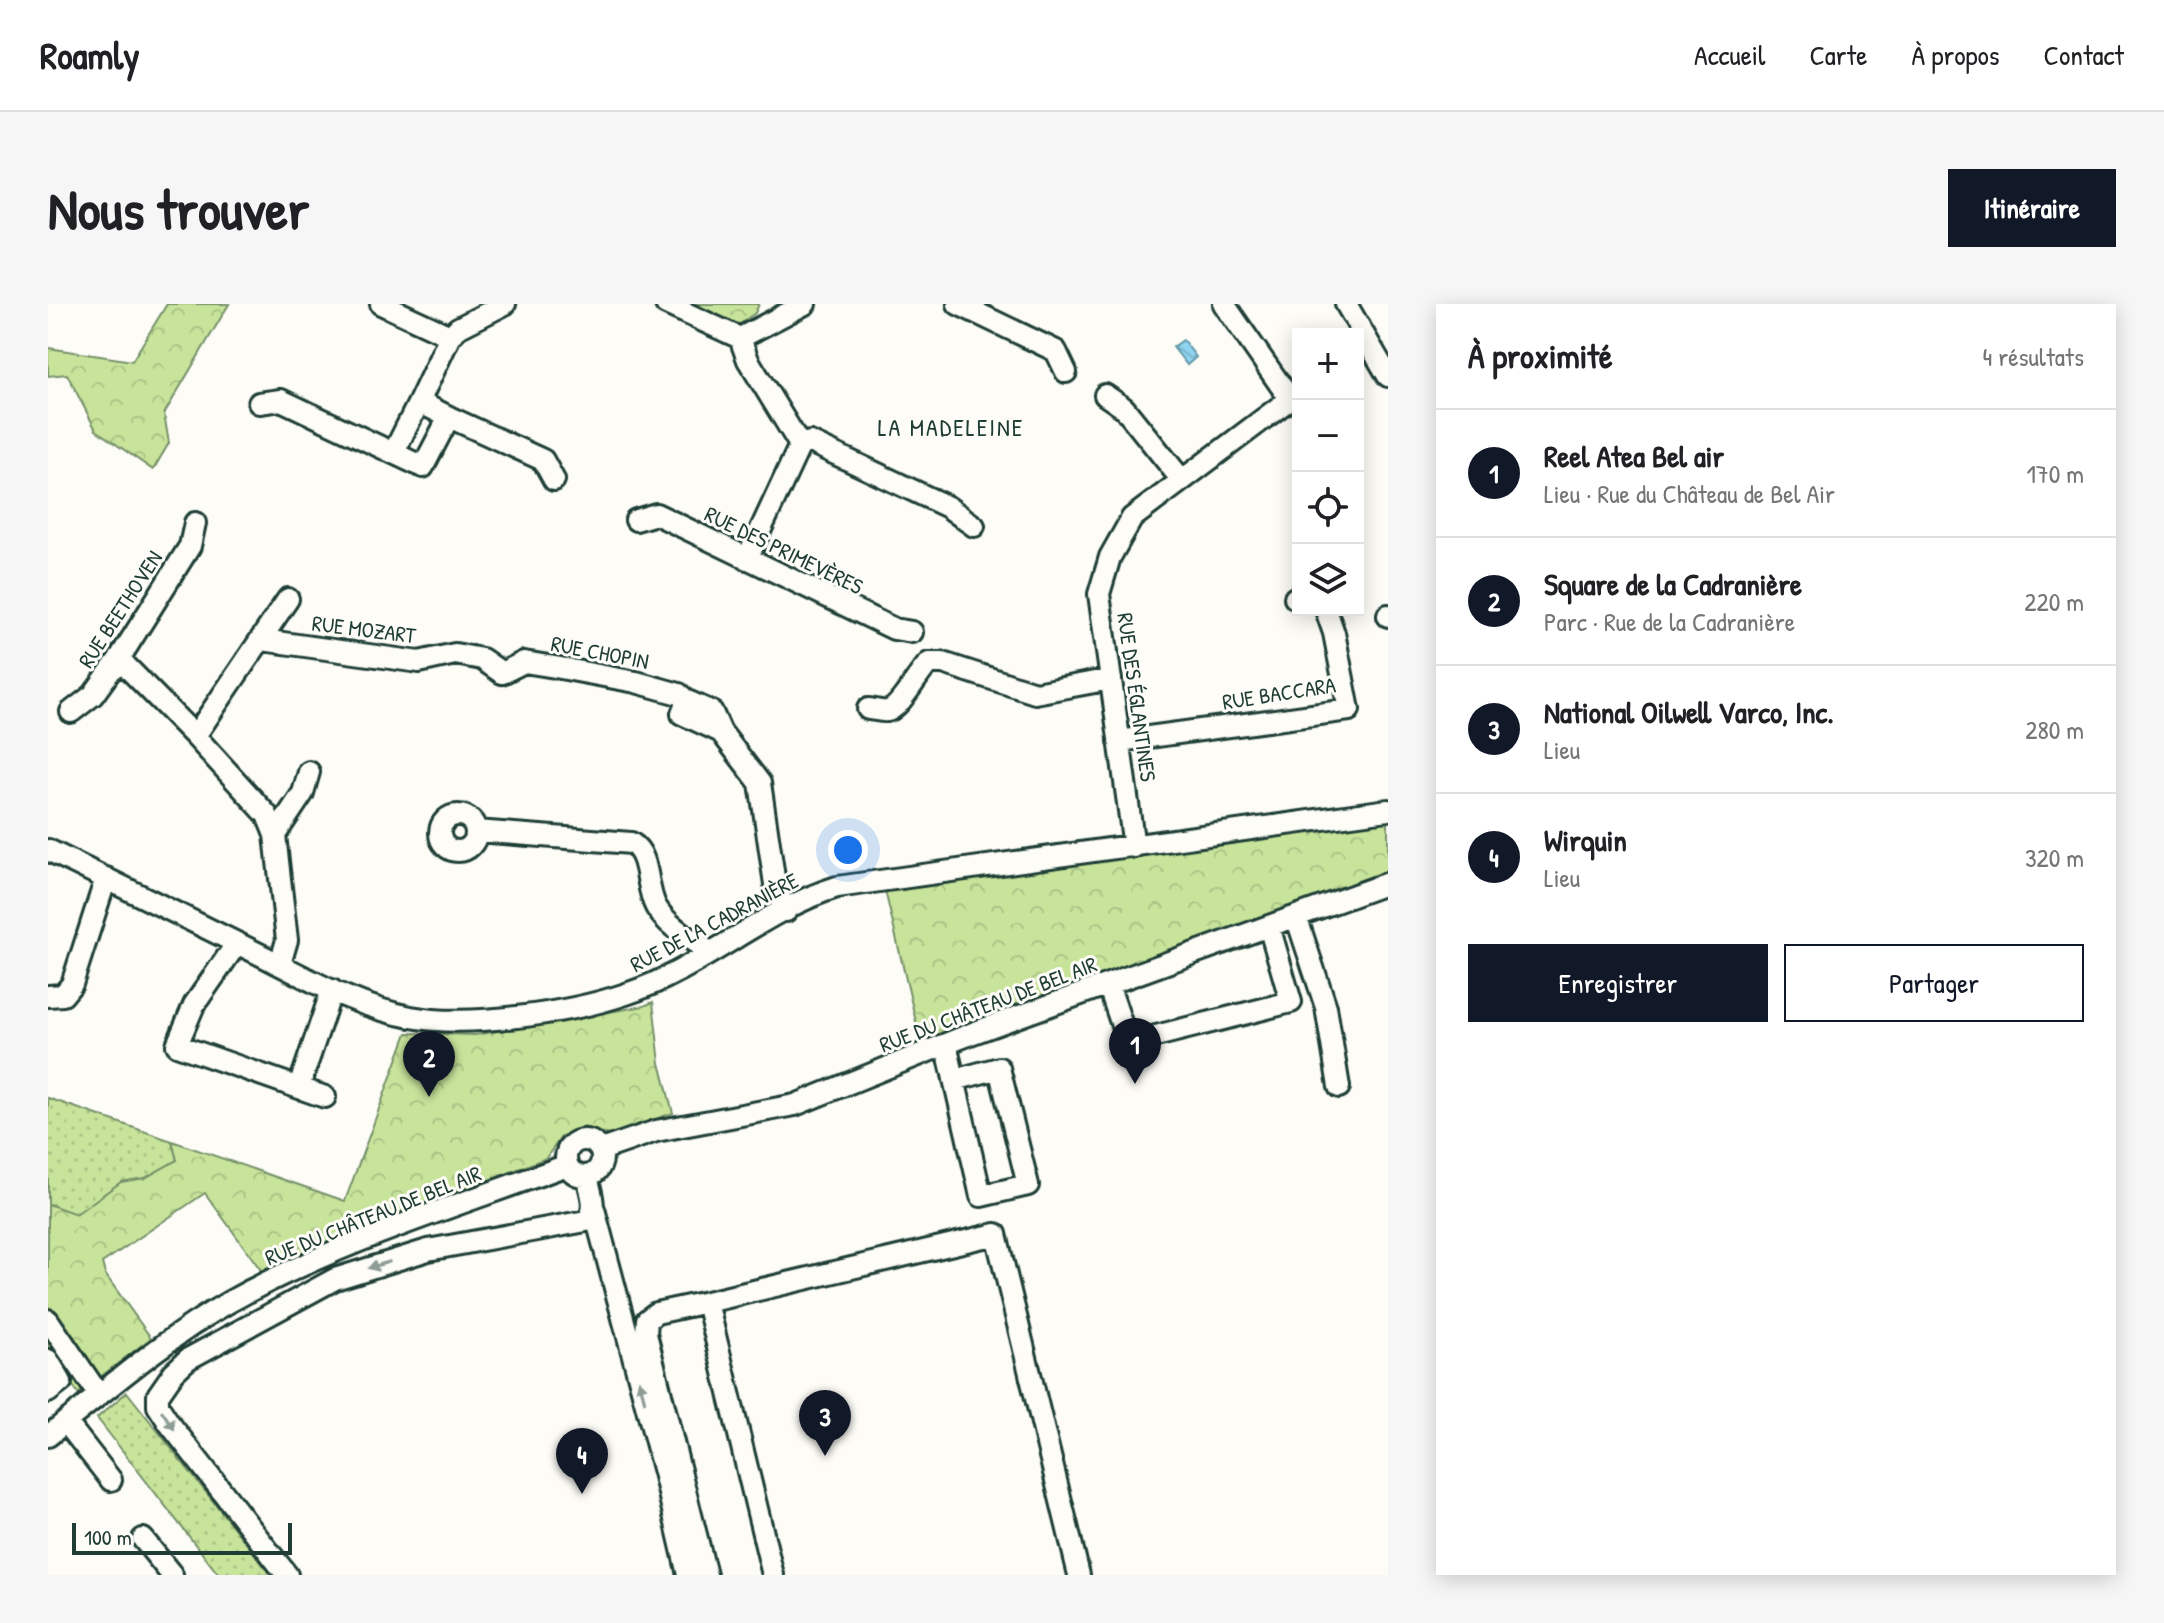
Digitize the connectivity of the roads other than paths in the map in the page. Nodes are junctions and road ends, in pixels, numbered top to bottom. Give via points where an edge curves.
1 (381, 304) edge
2 (505, 304) edge
3 (666, 304) edge
4 (805, 304) edge
5 (958, 304) edge
6 (1224, 304) edge
7 (1346, 304) edge
8 (450, 336) junction
9 (740, 338) junction
10 (1385, 371) edge
11 (1066, 372) dead end
12 (1105, 395) dead end
13 (419, 402) junction
14 (259, 403) dead end
15 (449, 417) junction
16 (800, 445) junction
17 (394, 452) junction
18 (1181, 479) junction
19 (554, 480) dead end
20 (636, 520) dead end
21 (195, 523) dead end
22 (974, 526) dead end
23 (747, 559) junction
24 (288, 599) dead end
25 (1327, 616) edge
26 (912, 632) dead end
27 (262, 640) junction
28 (119, 659) junction
29 (502, 673) joint
30 (1111, 679) junction
31 (868, 709) dead end
32 (71, 712) dead end
33 (195, 736) junction
34 (1119, 741) junction
35 (309, 772) dead end
36 (1388, 810) edge
37 (476, 831) dead end
38 (275, 835) junction
39 (1134, 847) junction
40 (48, 850) edge
41 (106, 878) junction
42 (1388, 883) edge
43 (786, 911) junction
44 (1296, 916) junction
45 (1269, 926) junction
46 (237, 943) junction
47 (710, 952) junction
48 (280, 964) junction
49 (1108, 984) junction
50 (332, 990) junction
51 (48, 996) edge
52 (946, 1044) junction
53 (954, 1080) junction
54 (290, 1084) junction
55 (1339, 1087) dead end
56 (325, 1097) dead end
57 (601, 1150) junction
58 (567, 1165) junction
59 (587, 1176) junction
60 (594, 1209) junction
61 (707, 1302) junction
62 (48, 1320) edge
63 (48, 1360) edge
64 (48, 1392) edge
65 (99, 1395) junction
66 (66, 1422) junction
67 (48, 1436) edge
68 (111, 1480) dead end
69 (143, 1539) dead end
70 (172, 1575) edge
71 (287, 1575) edge
72 (688, 1575) edge
73 (706, 1575) edge
74 (773, 1575) edge
75 (1079, 1575) edge

1 - 8 street
2 - 8 street
3 - 9 street
4 - 9 street
5 - 11 street via 1056,351
6 - 18 street, RUE DES ÉGLANTINES via 1290,399
7 - 10 street
8 - 13 street
9 - 16 street
12 - 18 street via 1124,408
13 - 15 street
13 - 17 street
14 - 17 street via 281,400
15 - 17 street via 423,467
15 - 19 street via 543,460
16 - 22 street via 810,442 948,507
16 - 23 street
18 - 30 street, RUE DES ÉGLANTINES via 1132,518 1110,557 1099,594
20 - 23 street, RUE DES PRIMEVÈRES via 656,514
21 - 28 street, RUE BEETHOVEN via 190,546
23 - 26 street, RUE DES PRIMEVÈRES via 894,629
24 - 27 street, RUE MOZART
25 - 34 street, RUE BACCARA via 1349,710
27 - 29 street, RUE MOZART via 419,662 455,654 482,659
27 - 33 street, RUE MOZART
28 - 32 street, RUE BEETHOVEN via 93,695
28 - 33 street
29 - 43 street, RUE CHOPIN via 524,662 636,682 679,694 712,712 760,783 776,891
30 - 31 street via 1035,693 929,663 897,706 888,711
30 - 34 street, RUE DES ÉGLANTINES
33 - 38 street via 267,815
34 - 39 street, RUE DES ÉGLANTINES
35 - 38 street via 303,793
36 - 39 street, RUE DE LA CADRANIÈRE
37 - 47 street via 631,843 642,853 657,908 674,928
38 - 48 street via 287,940
39 - 43 street, RUE DE LA CADRANIÈRE via 837,887
40 - 41 street, RUE DE LA CADRANIÈRE
41 - 46 street, RUE DE LA CADRANIÈRE
41 - 51 street via 72,984 63,995
42 - 44 street, RUE DU CHÂTEAU DE BEL AIR
43 - 47 street, RUE DE LA CADRANIÈRE
44 - 45 street, RUE DU CHÂTEAU DE BEL AIR
44 - 55 street via 1326,1007
45 - 49 street, RUE DU CHÂTEAU DE BEL AIR
45 - 49 street via 1291,1002 1128,1043
46 - 48 street, RUE DE LA CADRANIÈRE
46 - 54 street via 194,1005 177,1045
47 - 50 street, RUE DE LA CADRANIÈRE via 629,994 582,1007 492,1019 413,1018
48 - 50 street, RUE DE LA CADRANIÈRE
49 - 52 street, RUE DU CHÂTEAU DE BEL AIR
50 - 54 street
52 - 53 street
52 - 57 street, RUE DU CHÂTEAU DE BEL AIR via 795,1105 656,1131
53 - 53 street via 981,1196 1028,1185 999,1068
54 - 56 street
57 - 58 street via 591,1141 577,1141 567,1151
57 - 59 street via 600,1169
58 - 59 street
58 - 65 street, RUE DU CHÂTEAU DE BEL AIR via 332,1252 262,1284 196,1322
59 - 60 street
60 -> 71 street via 586,1221 454,1245 335,1279 188,1359 163,1386 158,1406 169,1423
72 -> 60 street
61 - 73 street via 656,1313 647,1320 646,1334
61 - 74 street
61 - 75 street via 996,1234
62 - 65 street
63 - 64 street via 61,1382
65 - 66 street, RUE DU CHÂTEAU DE BEL AIR
66 - 67 street, RUE DU CHÂTEAU DE BEL AIR
66 - 68 street
69 - 70 street

